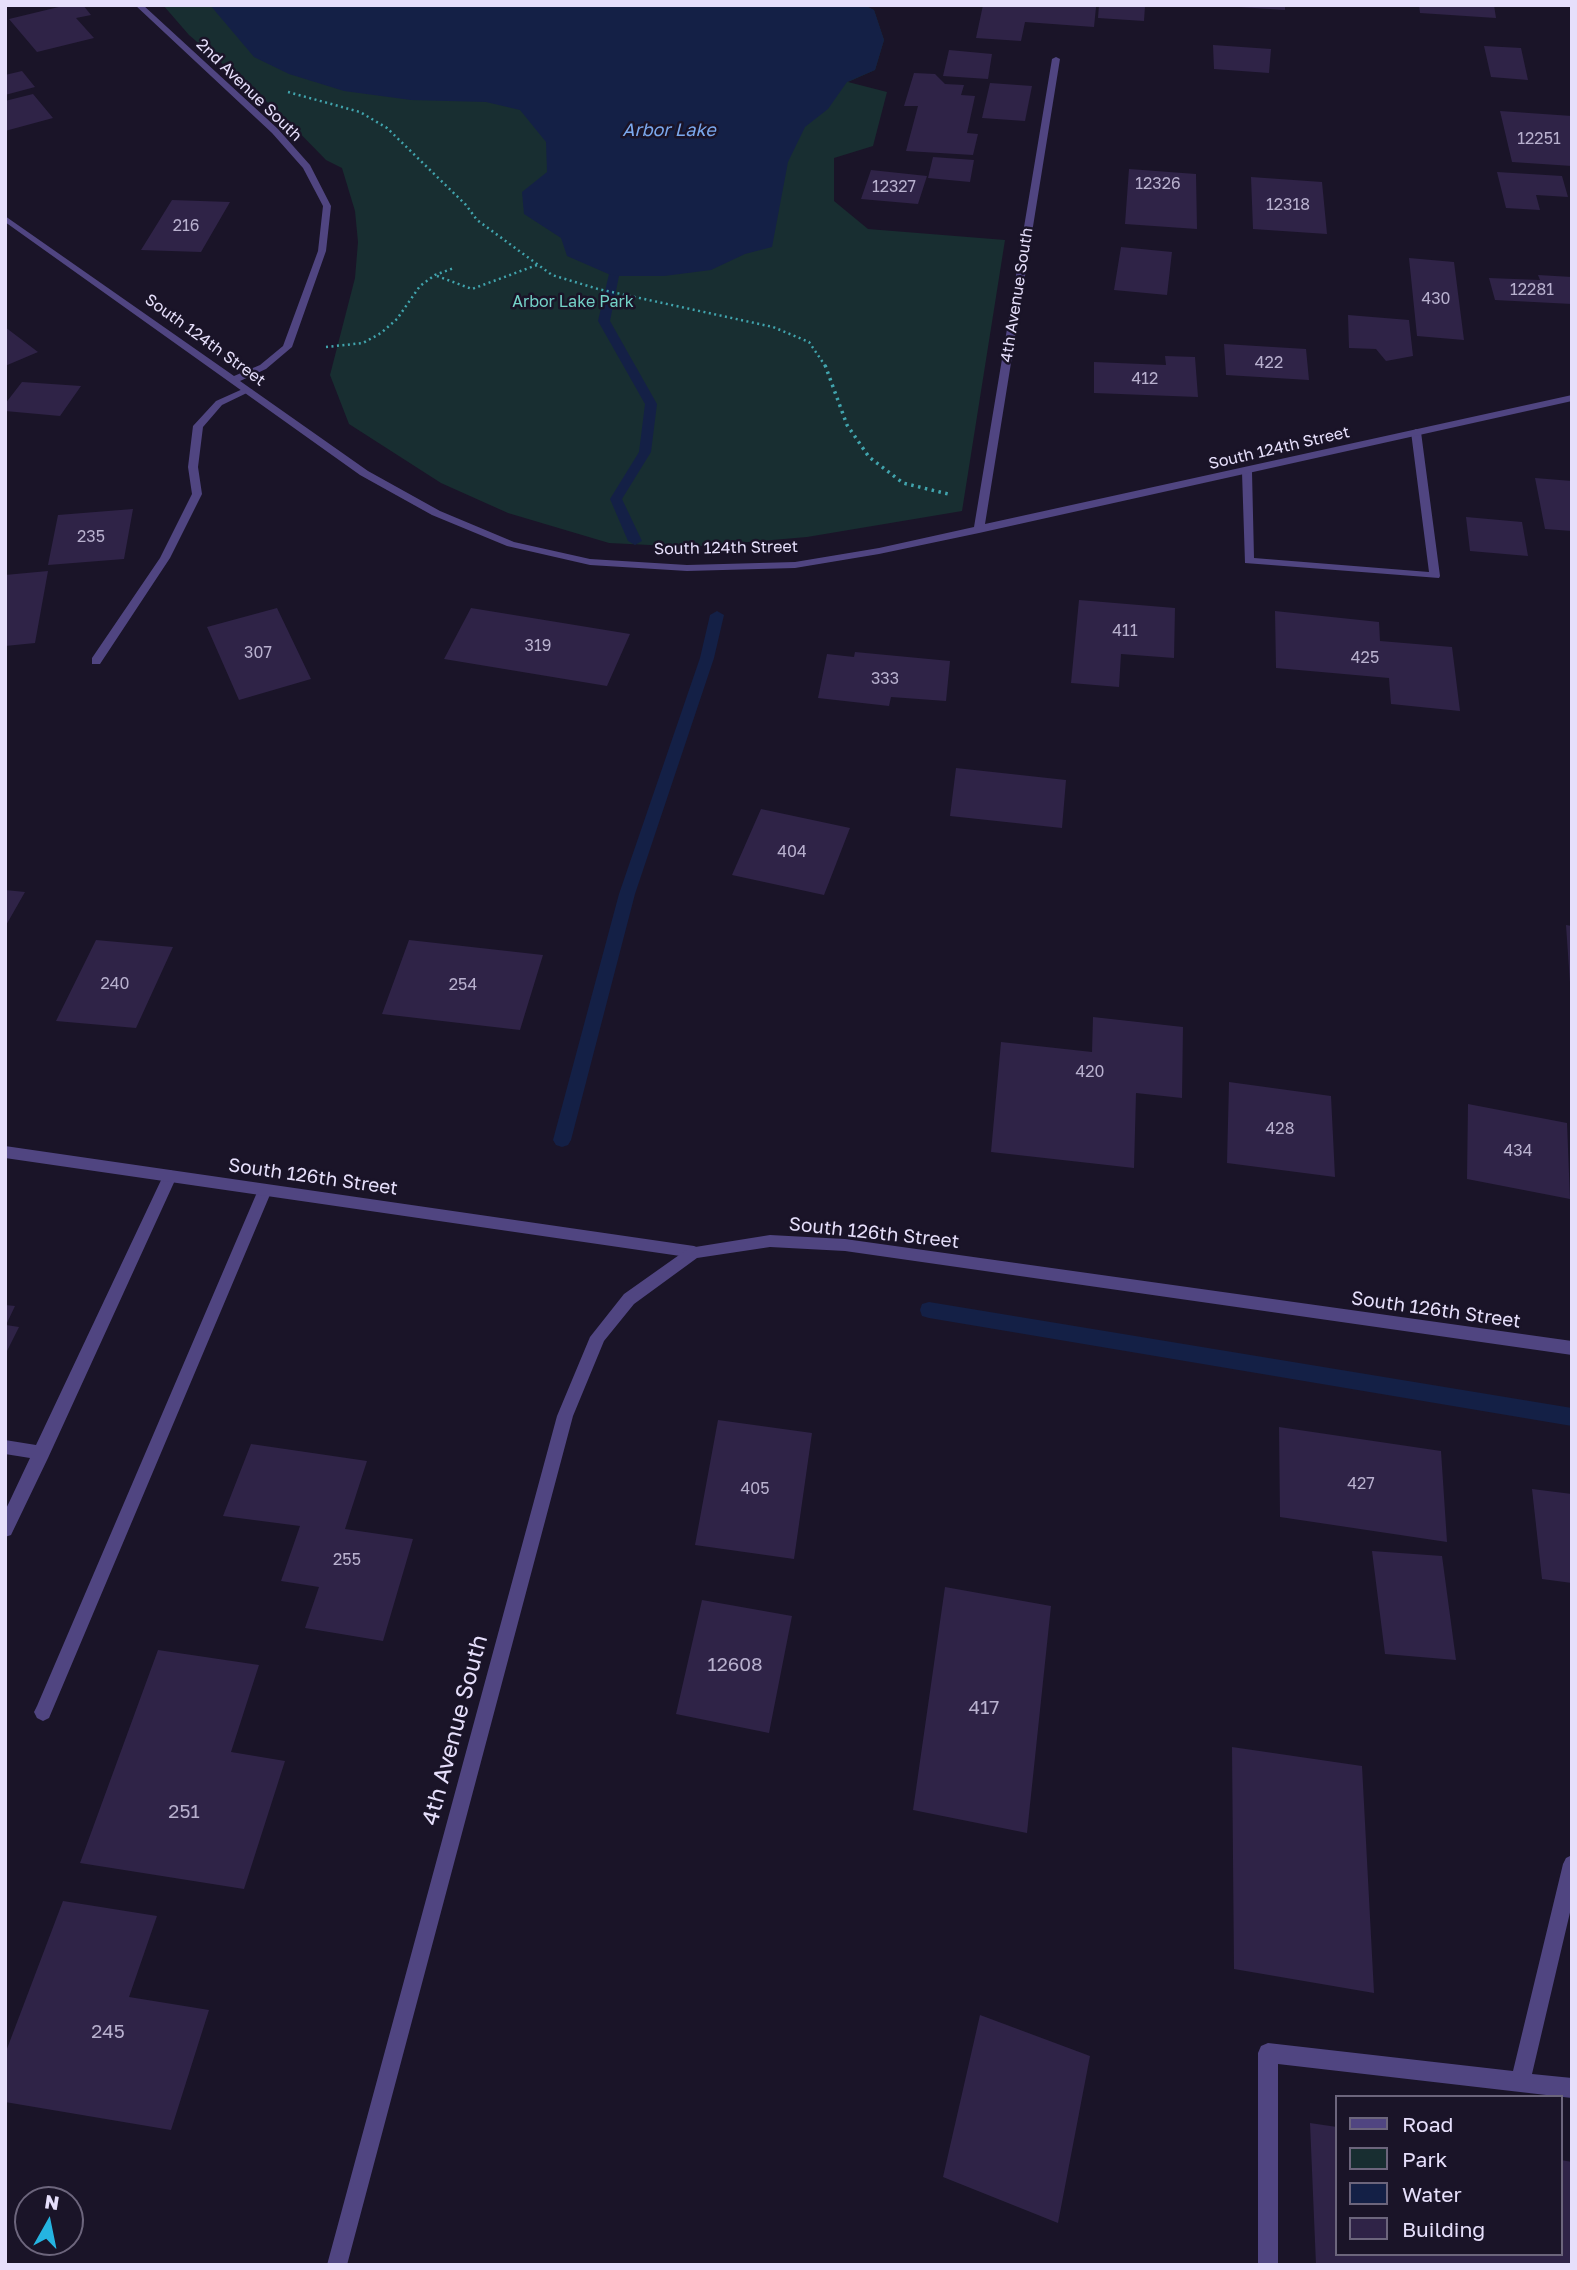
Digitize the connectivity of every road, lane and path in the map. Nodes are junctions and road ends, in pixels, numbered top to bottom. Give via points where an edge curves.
1 (138, 5) edge
2 (1056, 59) dead end
3 (277, 89) dead end
4 (5, 218) edge
5 (538, 265) junction
6 (454, 268) dead end
7 (435, 275) junction
8 (287, 347) junction
9 (234, 380) junction
10 (248, 390) junction
11 (1572, 398) edge
12 (1416, 432) junction
13 (1247, 472) junction
14 (984, 497) junction
15 (979, 530) junction
16 (96, 661) dead end
17 (5, 1152) edge
18 (170, 1176) junction
19 (265, 1189) junction
20 (694, 1252) junction
21 (1572, 1348) edge
22 (5, 1447) edge
23 (42, 1452) junction
24 (5, 1529) edge
25 (43, 1712) dead end
26 (1572, 1864) edge
27 (1521, 2080) junction
28 (1572, 2088) edge
29 (337, 2265) edge
30 (1268, 2265) edge

1 - 8 street, 2nd Avenue South via 275,131 307,167 327,206 322,251
2 - 14 street, 4th Avenue South
3 - 5 path via 360,112 387,128 477,220
4 - 9 street, South 124th Street
5 - 7 path via 472,289
5 - 14 path via 552,275 598,289 773,327 809,342 827,368 847,425 869,457 903,483 945,494
6 - 7 path
7 - 8 path via 420,286 397,319 363,343
8 - 9 street via 263,367
9 - 10 street, South 124th Street
10 - 15 street, South 124th Street via 364,473 436,513 511,544 590,562 687,568 795,565
10 - 16 street via 219,403 198,426 193,467 197,494 165,558
11 - 12 street, South 124th Street
12 - 13 street, South 124th Street
12 - 13 street via 1435,576 1249,561
13 - 15 street, South 124th Street
14 - 15 street, 4th Avenue South
17 - 18 street, South 126th Street
18 - 19 street, South 126th Street
18 - 23 street
19 - 20 street, South 126th Street
19 - 25 street
20 - 21 street, South 126th Street via 769,1241 845,1245
20 - 29 street, 4th Avenue South via 629,1299 598,1336 565,1416
22 - 23 street
23 - 24 street
26 - 27 street
27 - 28 street
27 - 30 street via 1268,2053

